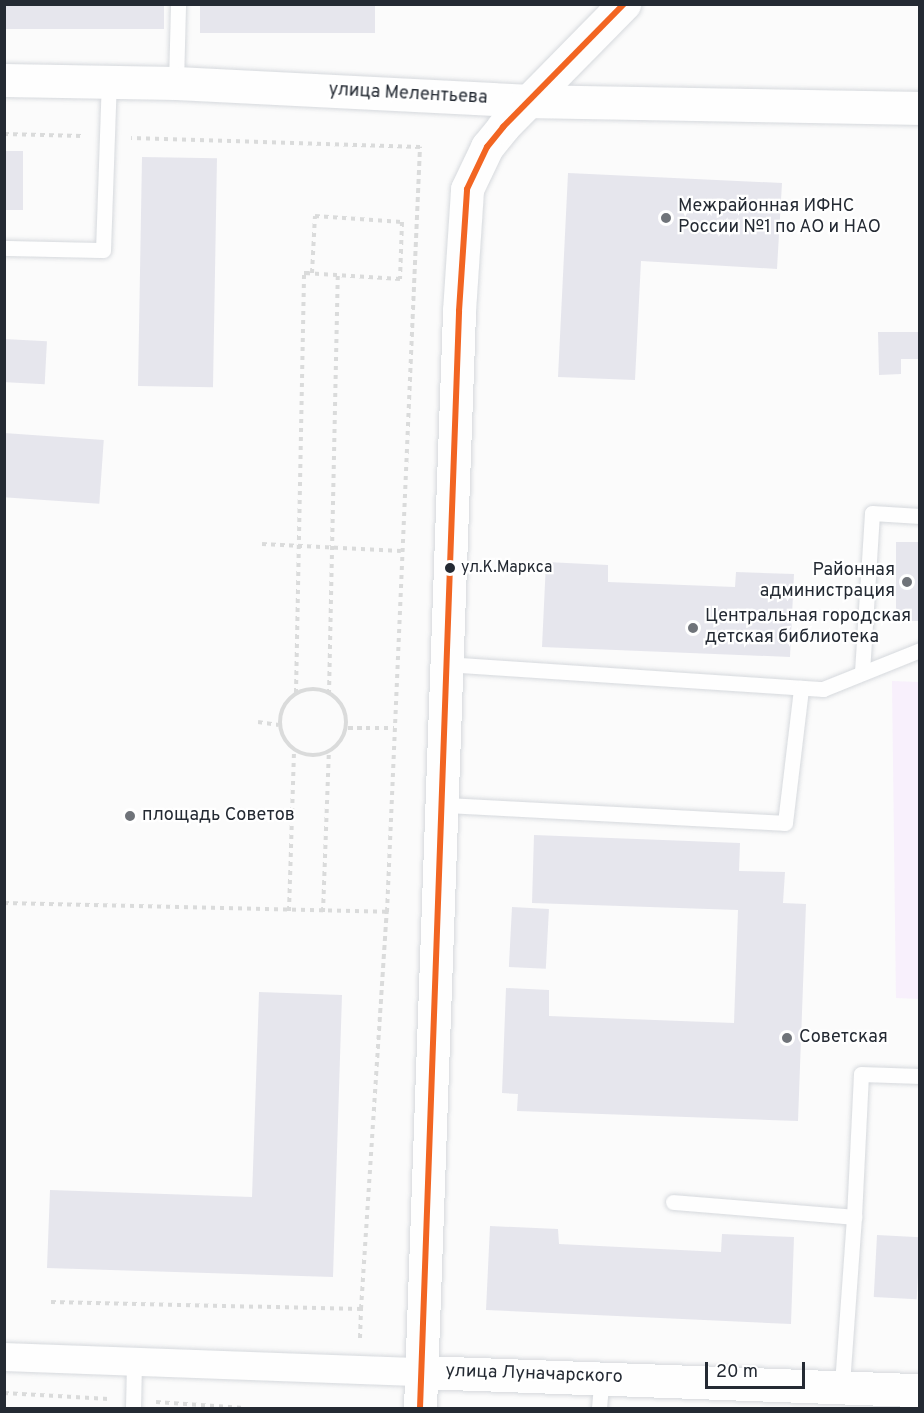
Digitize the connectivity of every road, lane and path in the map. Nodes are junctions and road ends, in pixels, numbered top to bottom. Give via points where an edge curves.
1 (178, 4) edge
2 (624, 4) edge
3 (4, 80) edge
4 (109, 81) junction
5 (176, 83) junction
6 (526, 101) junction
7 (920, 108) edge
8 (4, 134) edge
9 (107, 137) junction
10 (4, 248) edge
11 (304, 273) junction
12 (338, 274) junction
13 (920, 516) edge
14 (262, 544) dead end
15 (298, 546) junction
16 (332, 548) junction
17 (401, 551) junction
18 (920, 650) edge
19 (445, 664) junction
20 (862, 672) junction
21 (801, 688) junction
22 (296, 693) junction
23 (329, 693) junction
24 (258, 722) dead end
25 (279, 725) junction
26 (348, 728) junction
27 (394, 728) junction
28 (294, 748) junction
29 (328, 751) junction
30 (444, 805) junction
31 (4, 903) edge
32 (290, 911) junction
33 (323, 912) junction
34 (387, 912) junction
35 (920, 1076) edge
36 (673, 1203) dead end
37 (855, 1217) junction
38 (51, 1302) dead end
39 (4, 1357) edge
40 (135, 1364) junction
41 (422, 1372) junction
42 (602, 1376) junction
43 (842, 1386) junction
44 (920, 1390) edge
45 (133, 1408) edge
46 (420, 1408) edge
47 (599, 1408) edge

1 - 5 lane
2 - 6 street
3 - 4 street, улица Мелентьева
4 - 5 street, улица Мелентьева
4 - 9 lane
5 - 6 street, улица Мелентьева
6 - 7 street, улица Мелентьева
6 - 19 street via 487,147 468,189 459,310
8 - 9 path
9 - 10 lane via 103,250
9 - 17 path via 420,147
11 - 12 path
11 - 12 path via 312,273 315,216 402,222 400,279
11 - 15 path
12 - 16 path
13 - 20 lane via 872,513
14 - 15 path
15 - 16 path
15 - 22 path
16 - 17 path
16 - 23 path
17 - 27 path
18 - 20 lane
19 - 21 lane
19 - 30 street
20 - 21 lane via 823,689
21 - 30 lane via 785,823
22 - 23 path via 318,689
22 - 25 path via 283,706
23 - 26 path via 344,708
24 - 25 path
25 - 28 path
26 - 27 path
26 - 29 path
27 - 34 path
28 - 29 path via 317,754
28 - 32 path
29 - 33 path
30 - 41 street
31 - 32 path
32 - 33 path
33 - 34 path
34 - 38 path via 361,1308
35 - 37 lane via 861,1074
36 - 37 lane
37 - 43 lane
39 - 40 street, улица Луначарского
40 - 41 street, улица Луначарского
40 - 45 lane
41 - 42 street, улица Луначарского
41 - 46 street
42 - 43 street, улица Луначарского
42 - 47 lane
43 - 44 street, улица Луначарского

